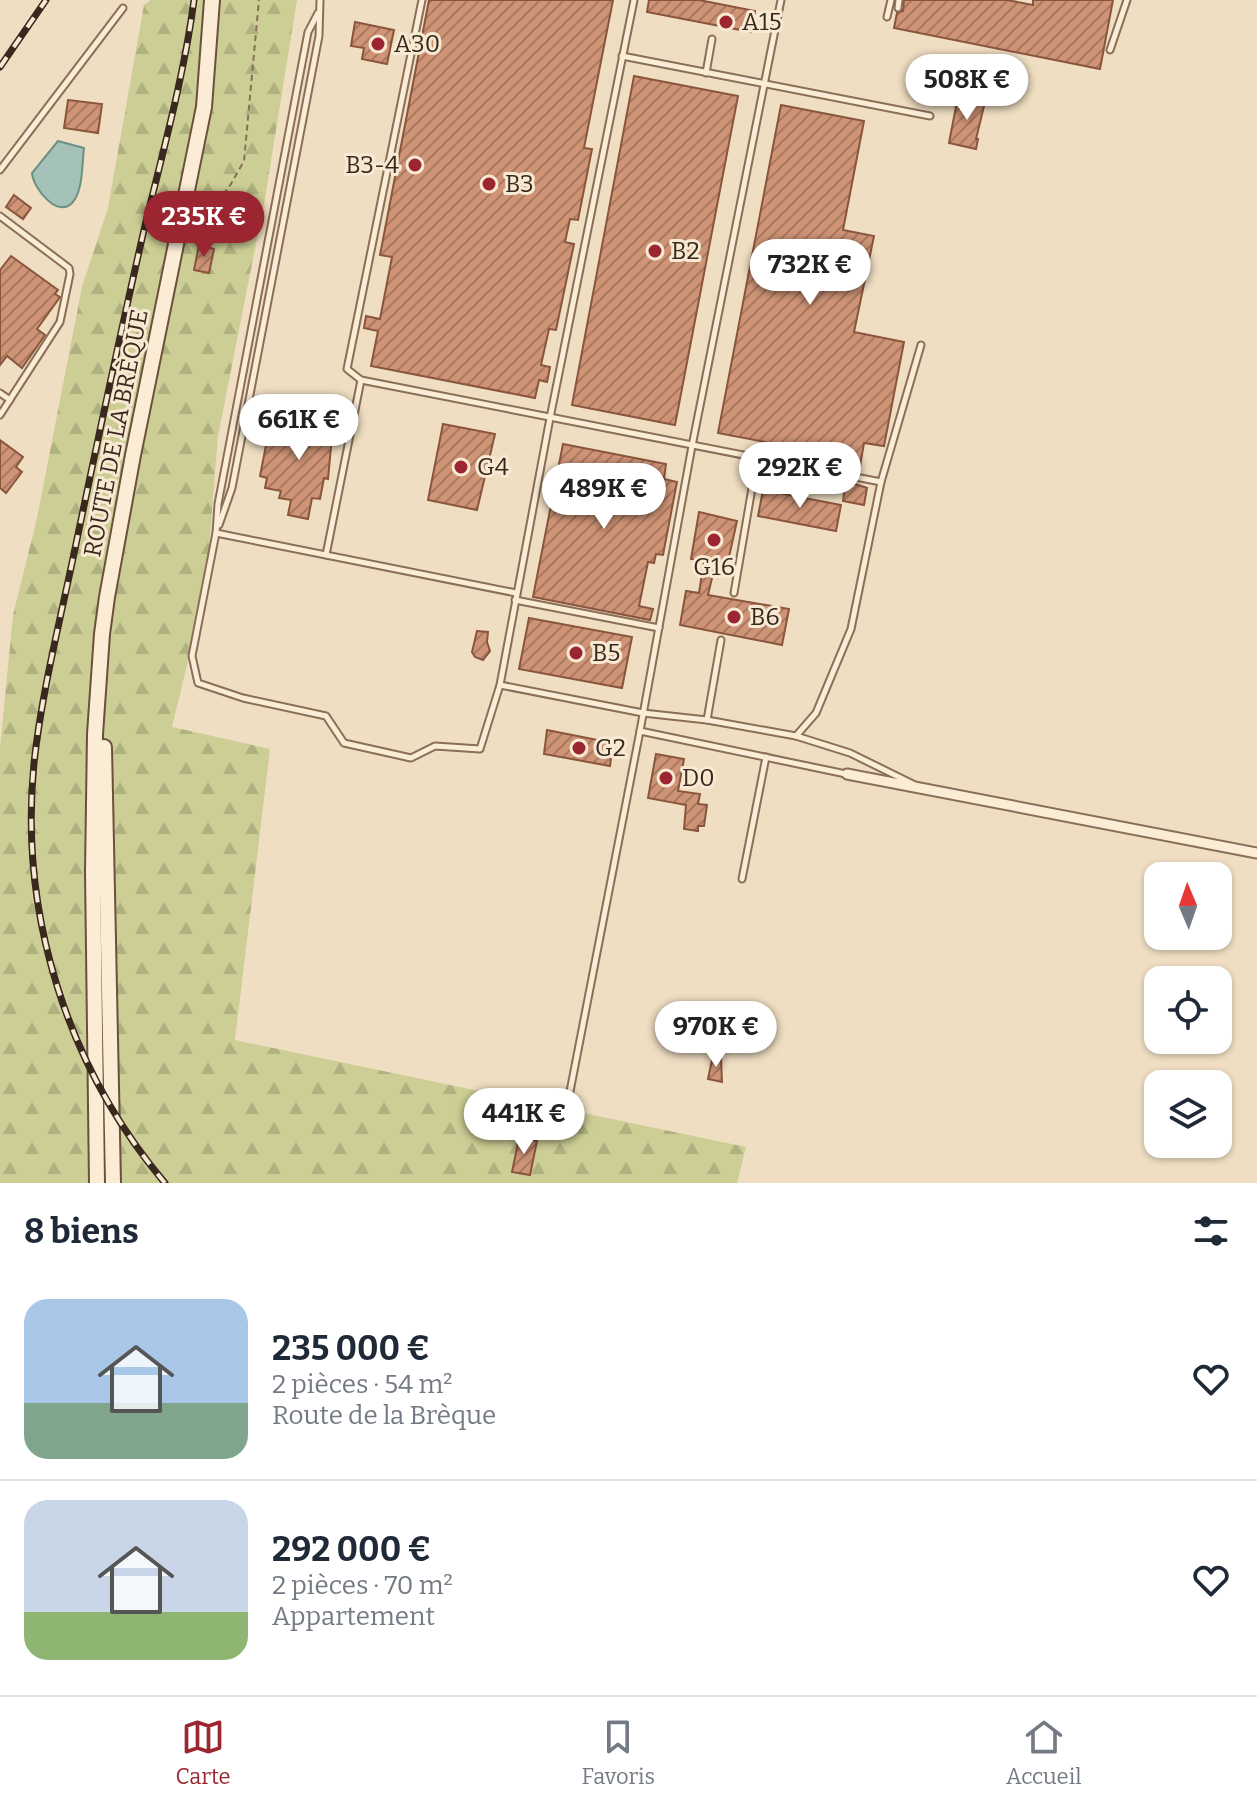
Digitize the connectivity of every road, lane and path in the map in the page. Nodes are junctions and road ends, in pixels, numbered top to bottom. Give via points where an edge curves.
1 (212, 0) edge
2 (259, 0) edge
3 (320, 0) edge
4 (422, 0) edge
5 (634, 0) edge
6 (781, 0) edge
7 (891, 0) edge
8 (899, 0) edge
9 (1127, 0) edge
10 (123, 8) dead end
11 (898, 8) dead end
12 (318, 13) junction
13 (887, 17) dead end
14 (712, 39) dead end
15 (1110, 50) dead end
16 (622, 56) junction
17 (706, 73) junction
18 (764, 83) junction
19 (930, 116) dead end
20 (0, 170) edge
21 (193, 207) dead end
22 (0, 216) edge
23 (921, 345) dead end
24 (361, 380) junction
25 (0, 393) edge
26 (10, 400) junction
27 (0, 415) edge
28 (550, 418) junction
29 (692, 446) junction
30 (757, 459) junction
31 (881, 482) junction
32 (216, 533) junction
33 (326, 555) junction
34 (734, 593) dead end
35 (515, 596) junction
36 (659, 628) junction
37 (102, 634) junction
38 (721, 640) dead end
39 (500, 685) junction
40 (643, 713) junction
41 (707, 720) junction
42 (640, 731) junction
43 (796, 736) junction
44 (766, 757) junction
45 (847, 774) joint
46 (922, 788) junction
47 (1257, 853) edge
48 (742, 879) dead end
49 (566, 1112) dead end
50 (97, 1183) edge
51 (113, 1183) edge

1 - 37 main road, ROUTE DE LA BRÈQUE via 204,107
2 - 21 path via 244,161 218,199
3 - 12 lane
4 - 24 lane via 347,369
5 - 16 lane
6 - 18 lane
7 - 13 lane
8 - 11 lane
9 - 15 lane
10 - 20 lane
12 - 32 lane via 305,47
12 - 32 lane via 319,36 232,488
14 - 17 lane
16 - 17 lane
16 - 28 lane
17 - 18 lane
18 - 19 lane
18 - 29 lane
22 - 26 lane via 70,274 60,322
23 - 31 lane
24 - 28 lane
24 - 33 lane
25 - 26 lane
26 - 27 lane
28 - 29 lane
28 - 35 lane
29 - 30 lane
29 - 36 lane
30 - 31 lane
30 - 34 lane
31 - 43 lane via 851,629 816,713
32 - 33 lane
32 - 39 lane via 192,656 198,683 326,716 344,743 411,758 435,746 480,749
33 - 35 lane
35 - 36 lane
35 - 39 lane
36 - 40 lane
37 - 50 main road, ROUTE DE LA BRÈQUE via 93,872
37 - 51 main road
38 - 41 lane
39 - 40 lane
40 - 41 lane
40 - 42 lane
41 - 43 lane
42 - 44 lane
42 - 49 lane
43 - 46 lane via 850,753
44 - 45 lane
44 - 48 lane
45 - 46 street
46 - 47 street

